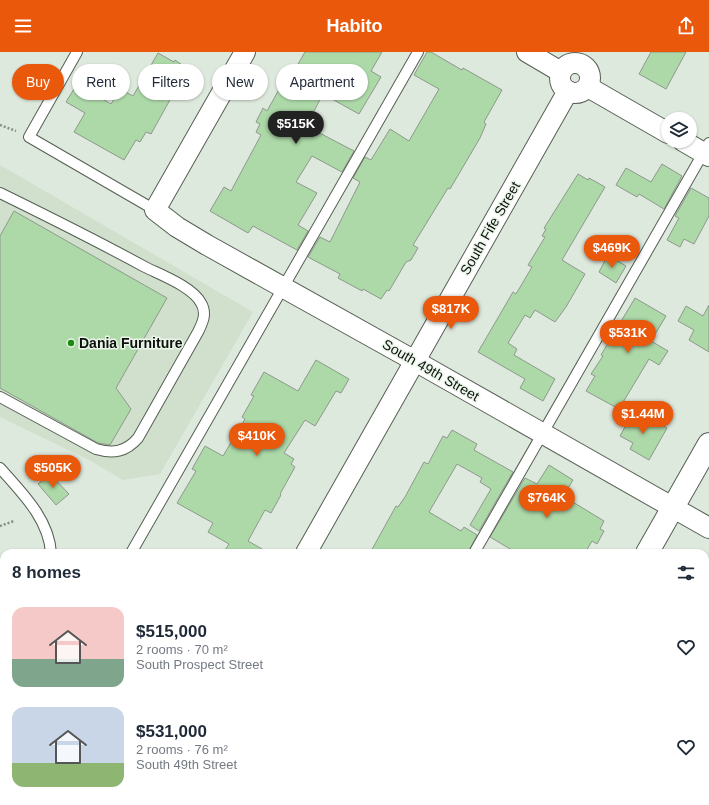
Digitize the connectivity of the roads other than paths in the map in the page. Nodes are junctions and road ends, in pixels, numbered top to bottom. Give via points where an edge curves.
1 (77, 52) edge
2 (245, 52) edge
3 (418, 52) edge
4 (527, 52) edge
5 (586, 58) edge
6 (562, 72) junction
7 (588, 87) junction
8 (568, 91) junction
9 (661, 128) edge
10 (697, 146) edge
11 (707, 150) edge
12 (0, 193) edge
13 (155, 210) junction
14 (283, 287) junction
15 (415, 361) junction
16 (0, 397) edge
17 (541, 433) junction
18 (709, 444) edge
19 (0, 468) edge
20 (672, 508) junction
21 (709, 528) edge
22 (51, 549) edge
23 (133, 549) edge
24 (308, 549) edge
25 (476, 549) edge
26 (649, 549) edge

1 - 13 lane via 29,137
2 - 13 street
3 - 14 lane
4 - 6 street
5 - 6 street via 564,68
5 - 7 street via 591,77
6 - 8 street via 562,85
7 - 8 street via 581,92
7 - 9 street
8 - 15 street, South Fife Street
10 - 11 street
11 - 17 lane
12 - 16 lane via 180,285 201,302 204,315 198,332 138,438 124,450 110,452 96,449
13 - 14 street, South 49th Street via 177,227
14 - 15 street, South 49th Street
14 - 23 lane
15 - 17 street, South 49th Street
15 - 24 street, South Fife Street
17 - 20 street, South 49th Street
17 - 25 lane
18 - 20 street
19 - 22 lane via 39,515
20 - 21 street, South 49th Street
20 - 26 street

